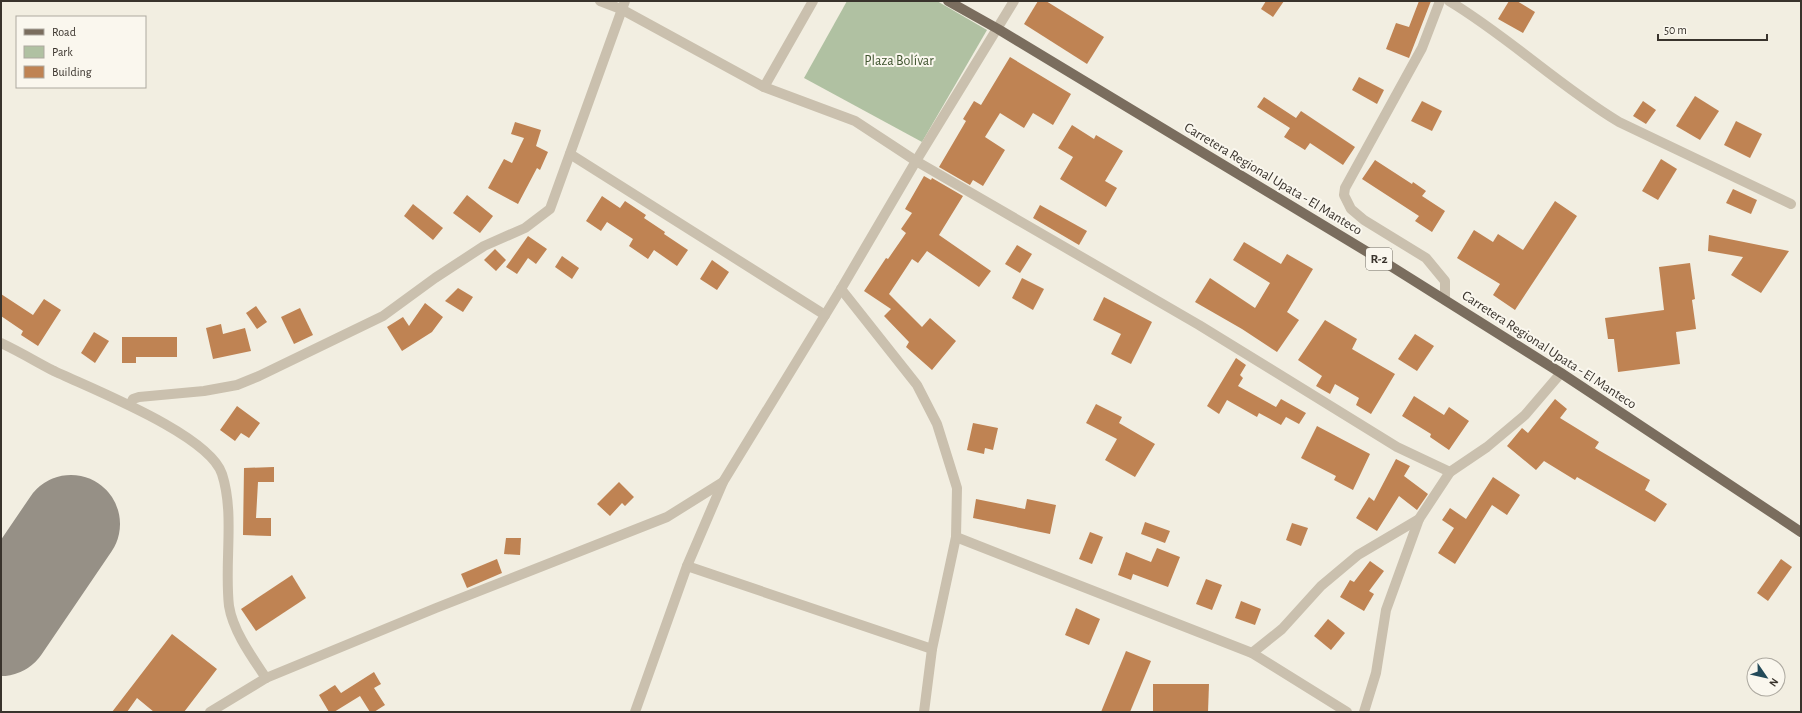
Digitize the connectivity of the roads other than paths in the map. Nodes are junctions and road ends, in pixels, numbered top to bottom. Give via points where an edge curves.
1 (600, 1) edge
2 (813, 1) edge
3 (948, 1) edge
4 (1014, 1) edge
5 (1440, 1) edge
6 (1449, 1) edge
7 (623, 5) edge
8 (998, 29) junction
9 (764, 87) junction
10 (570, 154) junction
11 (916, 161) junction
12 (1791, 204) dead end
13 (841, 290) junction
14 (1445, 300) junction
15 (825, 314) junction
16 (1, 343) edge
17 (1561, 373) junction
18 (130, 405) junction
19 (1450, 472) junction
20 (723, 482) junction
21 (1419, 519) junction
22 (1801, 532) edge
23 (956, 537) junction
24 (687, 566) junction
25 (932, 649) junction
26 (1252, 653) junction
27 (266, 678) junction
28 (925, 710) edge
29 (210, 712) edge
30 (635, 712) edge
31 (1347, 712) edge
32 (1364, 712) edge

1 - 7 street
2 - 9 street
3 - 8 main road, Carretera Regional Upata - El Manteco / R-2
4 - 8 street
5 - 14 street via 1422,48 1345,188 1344,195 1350,209 1364,220 1426,258 1445,281
6 - 12 street via 1515,45 1593,106 1619,122
7 - 9 street
7 - 10 street
8 - 11 street
8 - 14 main road, Carretera Regional Upata - El Manteco / R-2
9 - 11 street via 855,121
10 - 15 street
10 - 18 street via 550,209 525,228 484,246 383,316 237,384 204,391 139,397 133,399
11 - 13 street
11 - 19 street via 1199,325 1397,447
13 - 15 street
13 - 23 street via 917,385 938,424 957,488
14 - 17 main road, Carretera Regional Upata - El Manteco / R-2
15 - 20 street
16 - 18 street
17 - 19 street via 1525,415 1487,447
17 - 22 main road, Carretera Regional Upata - El Manteco / R-2
18 - 27 street via 201,448 222,473 228,502 227,564 230,607 241,640
19 - 21 street
20 - 24 street
20 - 27 street via 667,517
21 - 26 street via 1358,555 1321,586 1282,630
21 - 32 street via 1386,610 1376,673
23 - 25 street
23 - 26 street
24 - 25 street
24 - 30 street
25 - 28 street
26 - 31 street
27 - 29 street

